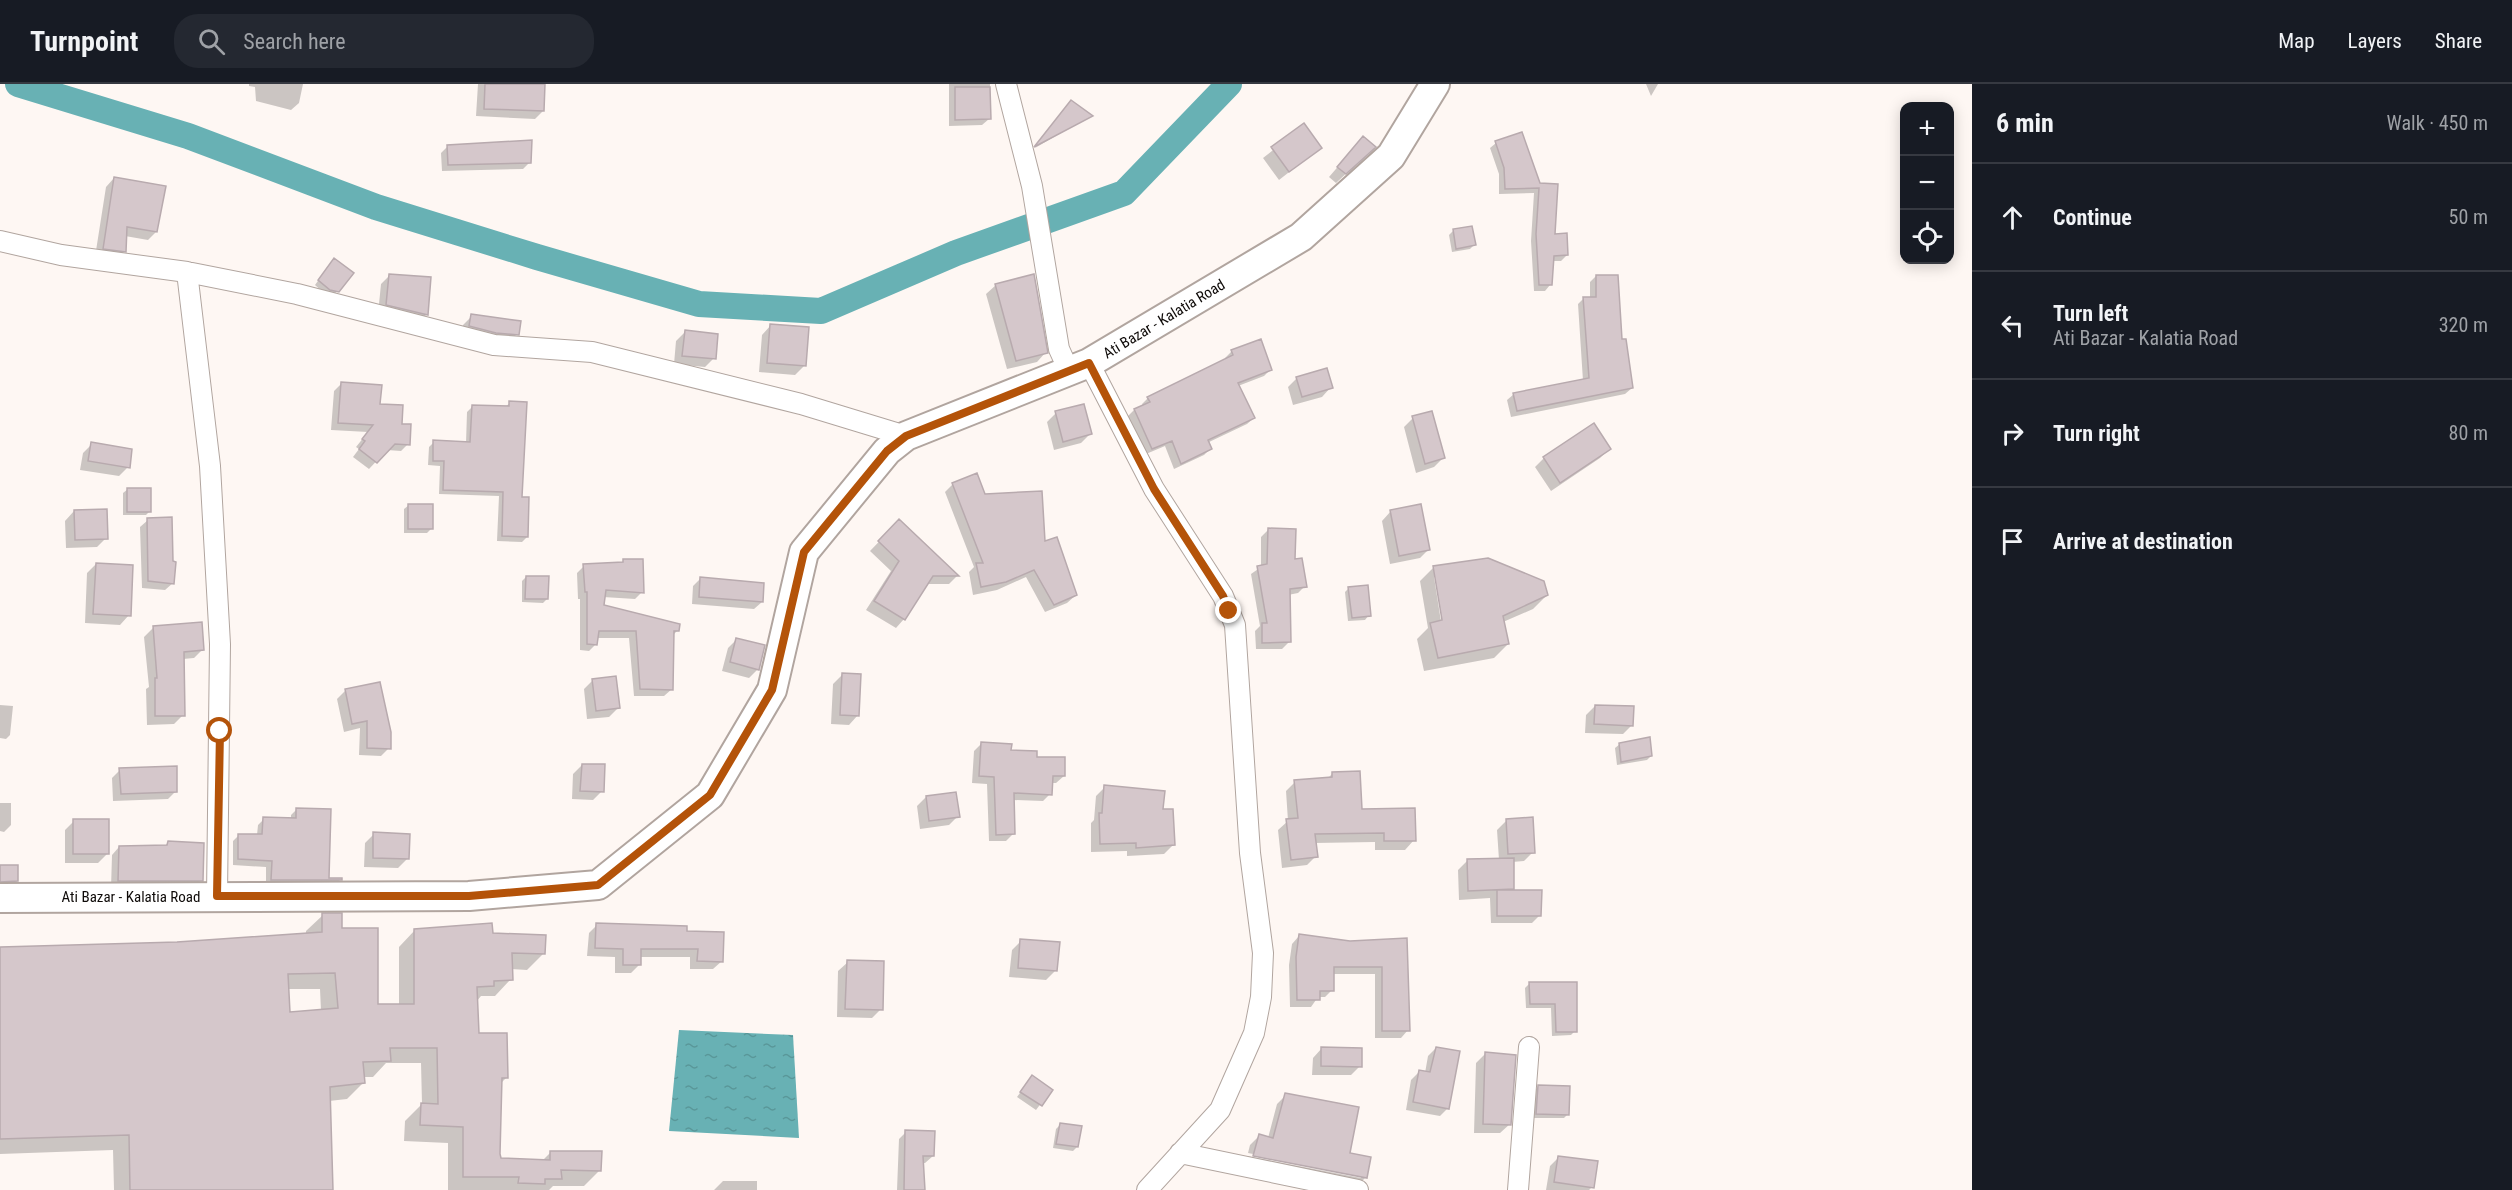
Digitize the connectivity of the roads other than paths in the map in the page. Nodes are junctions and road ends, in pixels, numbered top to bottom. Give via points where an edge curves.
1 (1006, 84) edge
2 (1435, 84) edge
3 (0, 241) edge
4 (187, 272) junction
5 (1079, 367) junction
6 (906, 436) junction
7 (217, 896) junction
8 (0, 898) edge
9 (1529, 1047) dead end
10 (1180, 1153) junction
11 (1147, 1190) edge
12 (1358, 1190) edge
13 (1518, 1190) edge

1 - 5 street via 1032,186 1059,349
2 - 5 main road, Ati Bazar - Kalatia Road via 1391,156 1301,237
3 - 4 street via 61,255
4 - 6 street via 297,294 494,345 592,352 801,404
4 - 7 street via 210,466 220,644
5 - 6 main road, Ati Bazar - Kalatia Road
5 - 10 street via 1223,596 1234,625 1250,853 1263,952 1261,996 1254,1033 1220,1110
6 - 7 main road, Ati Bazar - Kalatia Road via 887,451 804,552 772,690 710,795 598,885 469,896
7 - 8 main road, Ati Bazar - Kalatia Road
9 - 13 street
10 - 11 street
10 - 12 street

